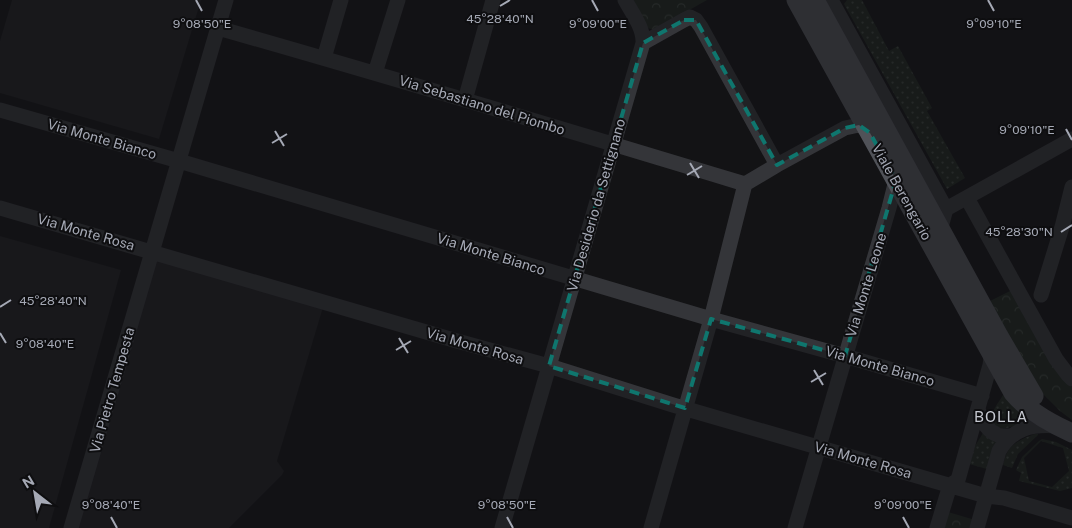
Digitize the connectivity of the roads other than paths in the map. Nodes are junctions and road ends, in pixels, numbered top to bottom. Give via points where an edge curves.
1 (226, 0) edge
2 (341, 0) edge
3 (398, 0) edge
4 (493, 0) edge
5 (625, 0) edge
6 (796, 0) edge
7 (815, 0) edge
8 (831, 0) edge
9 (218, 28) junction
10 (643, 43) junction
11 (324, 58) junction
12 (375, 73) junction
13 (465, 100) junction
14 (0, 110) edge
15 (870, 133) junction
16 (1072, 140) edge
17 (614, 144) junction
18 (179, 161) junction
19 (778, 165) junction
20 (896, 180) junction
21 (745, 184) junction
22 (1072, 187) edge
23 (967, 198) junction
24 (0, 208) edge
25 (946, 209) junction
26 (941, 228) junction
27 (1067, 228) edge
28 (152, 252) junction
29 (575, 279) junction
30 (1041, 295) dead end
31 (711, 319) junction
32 (988, 347) junction
33 (845, 356) junction
34 (549, 366) junction
35 (1072, 379) edge
36 (1008, 384) junction
37 (980, 402) junction
38 (685, 408) junction
39 (1034, 410) junction
40 (1065, 430) edge
41 (1010, 436) junction
42 (818, 447) junction
43 (950, 485) junction
44 (986, 496) junction
45 (1072, 518) edge
46 (71, 528) edge
47 (502, 528) edge
48 (651, 528) edge
49 (795, 528) edge
50 (937, 528) edge
51 (977, 528) edge

1 - 9 street, Via Pietro Tempesta
2 - 11 street
3 - 12 street
4 - 13 street
5 - 10 street via 642,30
6 - 15 main road, Viale Berengario
7 - 26 main road, Viale Berengario
8 - 25 street
9 - 11 street, Via Sebastiano del Piombo
9 - 18 street, Via Pietro Tempesta
10 - 17 street, Via Desiderio da Settignano
10 - 19 street via 690,18 696,20
11 - 12 street, Via Sebastiano del Piombo
12 - 13 street, Via Sebastiano del Piombo
13 - 17 street, Via Sebastiano del Piombo
14 - 18 street, Via Monte Bianco
15 - 19 street via 859,126 848,127
15 - 20 main road, Viale Berengario
16 - 23 street
17 - 21 street, Via Sebastiano del Piombo
17 - 29 street, Via Desiderio da Settignano
18 - 28 street, Via Pietro Tempesta
18 - 29 street, Via Monte Bianco
19 - 21 street
20 - 32 main road, Viale Berengario
20 - 33 street, Via Monte Leone
21 - 31 street
22 - 27 street
23 - 25 street
23 - 35 street via 1056,359
24 - 28 street, Via Monte Rosa
25 - 26 street, Viale Berengario
26 - 39 main road, Viale Berengario via 996,330
27 - 30 street
28 - 34 street, Via Monte Rosa
28 - 46 street, Via Pietro Tempesta
29 - 31 street, Via Monte Bianco
29 - 34 street, Via Desiderio da Settignano
31 - 33 street, Via Monte Bianco
31 - 38 street
32 - 36 main road, Viale Berengario
32 - 37 street via 991,361
33 - 37 street, Via Monte Bianco
33 - 42 street, Via Monte Leone
34 - 38 street, Via Monte Rosa
34 - 47 street, Via Desiderio da Settignano
36 - 37 street via 990,389
36 - 39 main road via 1028,390
37 - 41 street via 982,420 989,429 998,435
37 - 43 street via 958,480
38 - 42 street, Via Monte Rosa
38 - 48 street
39 - 40 main road, Viale Berengario
39 - 40 street via 1041,425
39 - 41 street
41 - 44 street via 999,451
42 - 43 street, Via Monte Rosa
42 - 49 street, Via Monte Leone
43 - 44 street, Via Monte Rosa
43 - 50 street
44 - 45 street, Via Monte Rosa via 1004,498
44 - 51 street

